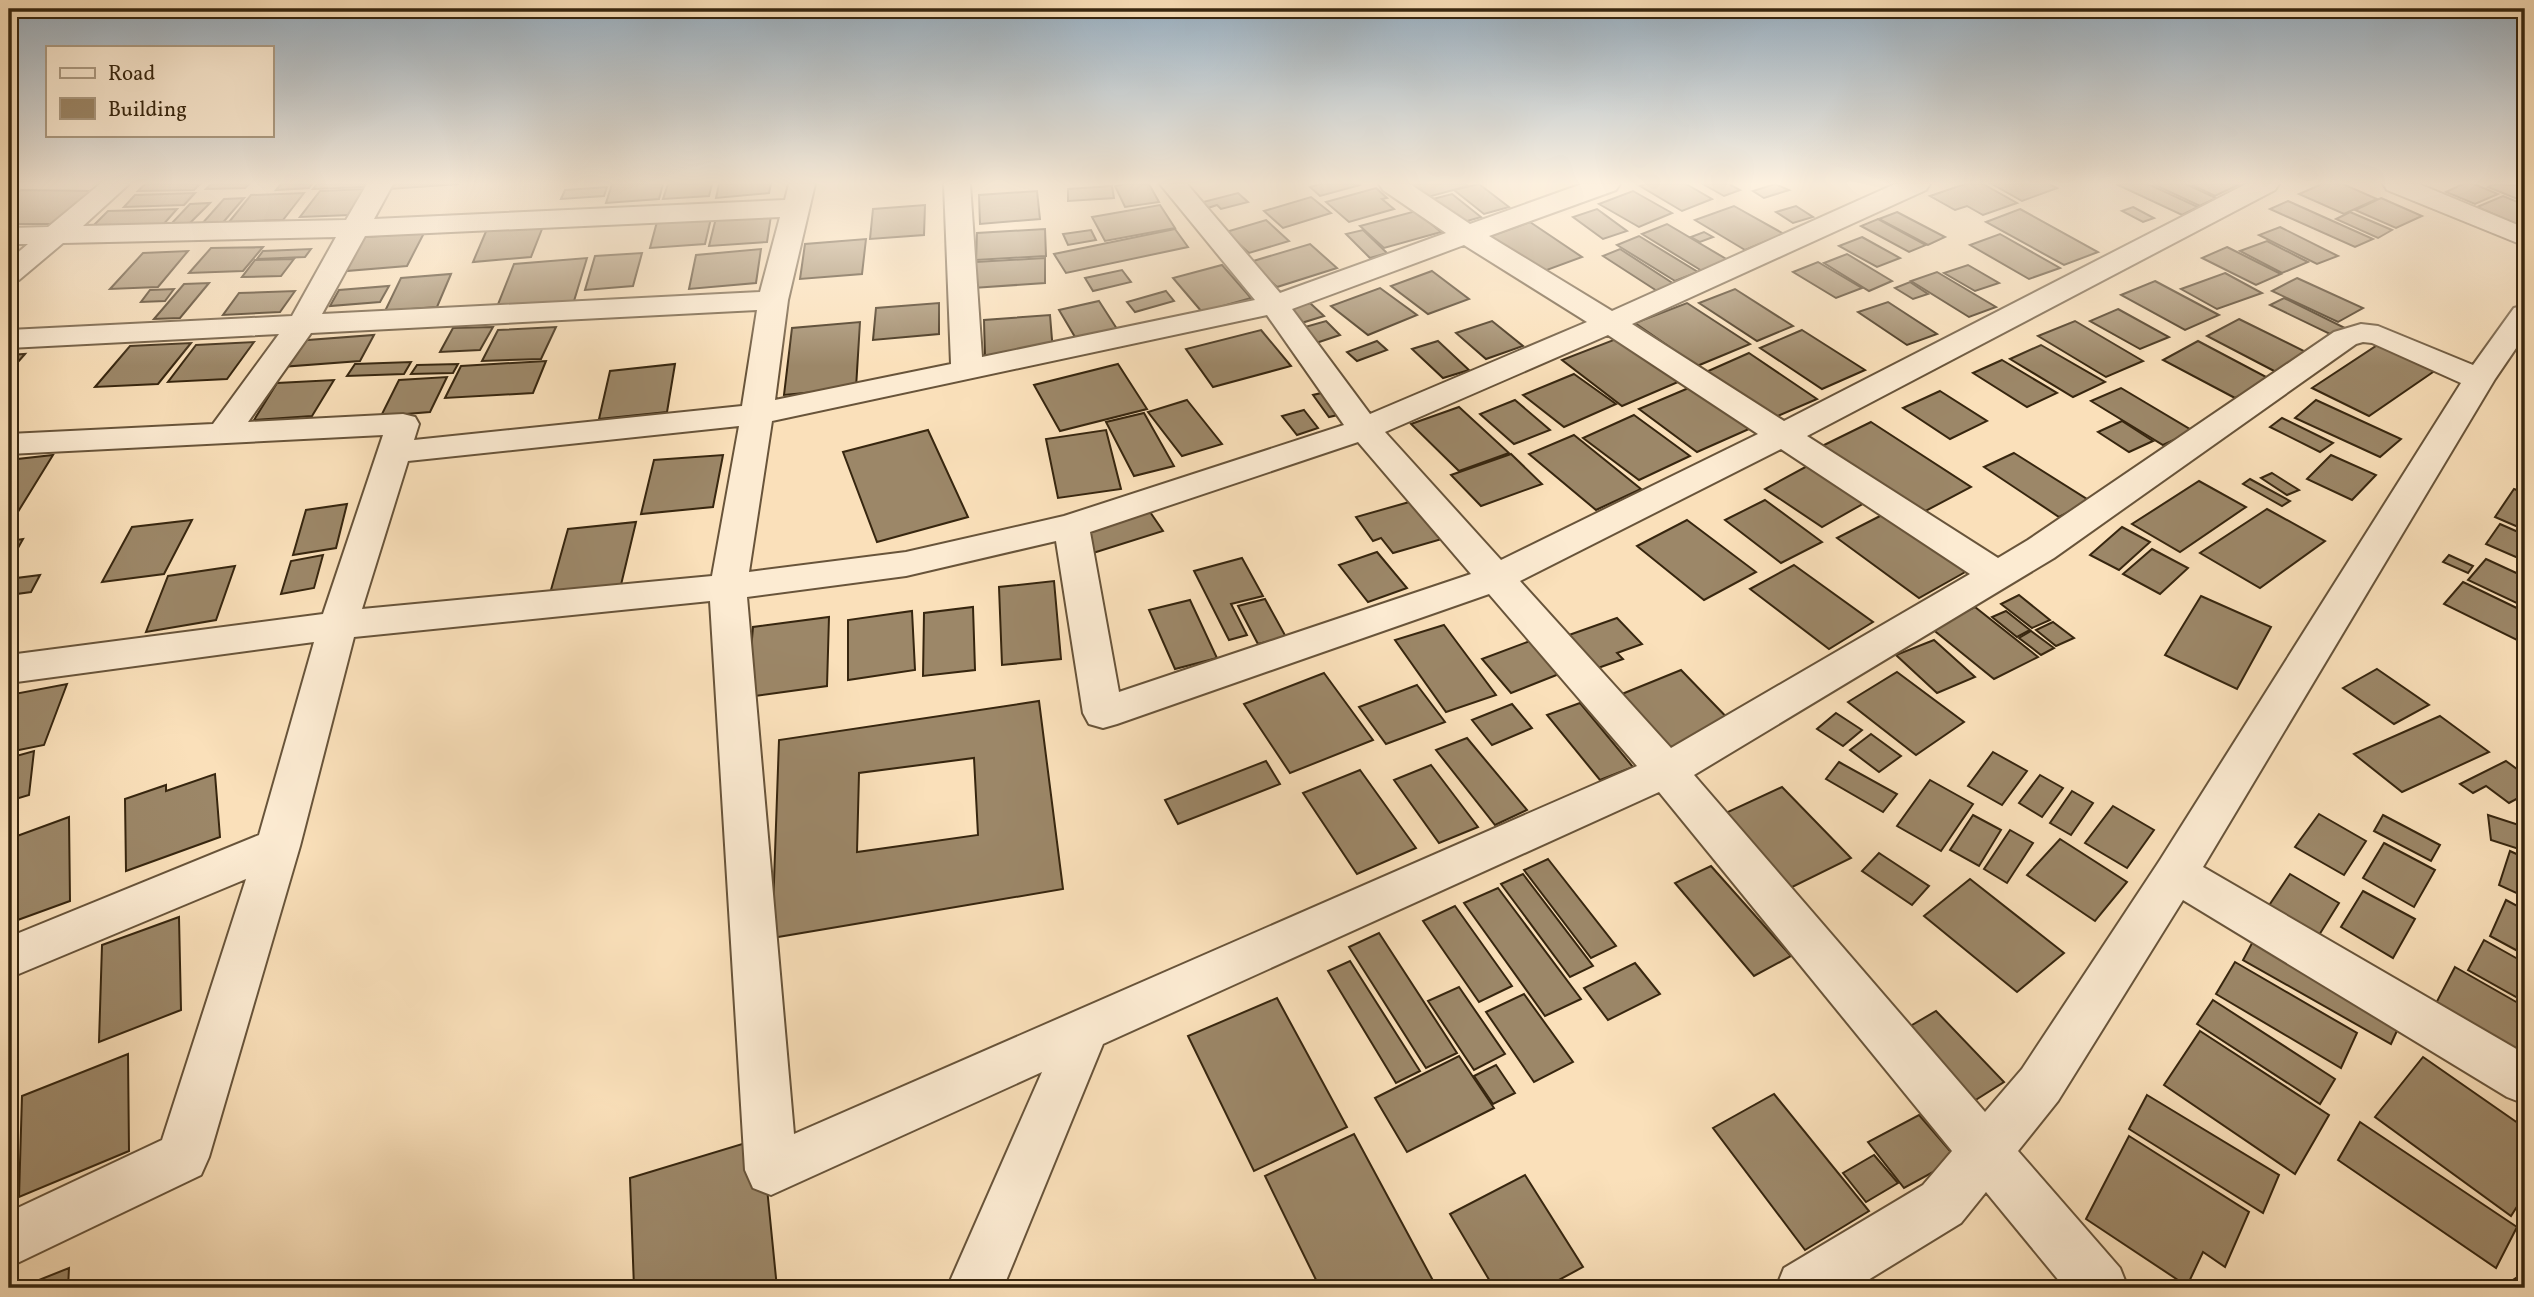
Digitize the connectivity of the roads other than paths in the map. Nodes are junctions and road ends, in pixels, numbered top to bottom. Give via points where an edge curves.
1 (42, 245) edge
2 (346, 245) edge
3 (786, 245) edge
4 (960, 245) edge
5 (1224, 245) edge
6 (1440, 245) edge
7 (1481, 245) edge
8 (1783, 245) edge
9 (2150, 245) edge
10 (9, 274) edge
11 (772, 300) junction
12 (1274, 305) junction
13 (1609, 323) junction
14 (302, 324) junction
15 (9, 339) edge
16 (2508, 349) edge
17 (967, 370) junction
18 (757, 414) junction
19 (1364, 429) junction
20 (223, 433) junction
21 (1783, 435) junction
22 (9, 443) edge
23 (394, 452) junction
24 (1072, 526) junction
25 (1997, 575) junction
26 (1494, 579) junction
27 (728, 587) junction
28 (338, 625) junction
29 (9, 669) edge
30 (1666, 771) junction
31 (278, 846) junction
32 (2176, 873) junction
33 (9, 958) edge
34 (1085, 1028) junction
35 (2525, 1081) edge
36 (1985, 1152) junction
37 (9, 1240) edge
38 (975, 1288) edge
39 (1804, 1288) edge
40 (2100, 1288) edge

1 - 10 street
2 - 14 street
3 - 11 street
4 - 17 street
5 - 12 street
6 - 12 street
7 - 13 street
8 - 13 street
9 - 21 street
11 - 14 street
11 - 18 street
12 - 17 street
12 - 19 street
13 - 19 street
13 - 21 street
14 - 15 street
14 - 20 street
16 - 25 street via 2361,333 2345,338
16 - 32 street
17 - 18 street
18 - 23 street
18 - 27 street
19 - 24 street
19 - 26 street
20 - 22 street
20 - 23 street via 403,424
21 - 25 street
21 - 26 street
23 - 28 street
24 - 26 street via 1102,713
24 - 27 street via 906,564
25 - 30 street
26 - 30 street
27 - 28 street
27 - 34 street via 771,1170
28 - 29 street
28 - 31 street
30 - 34 street
30 - 36 street
31 - 33 street
31 - 37 street via 183,1157
32 - 35 street
32 - 36 street via 2040,1085
34 - 38 street
36 - 39 street via 1942,1204
36 - 40 street

